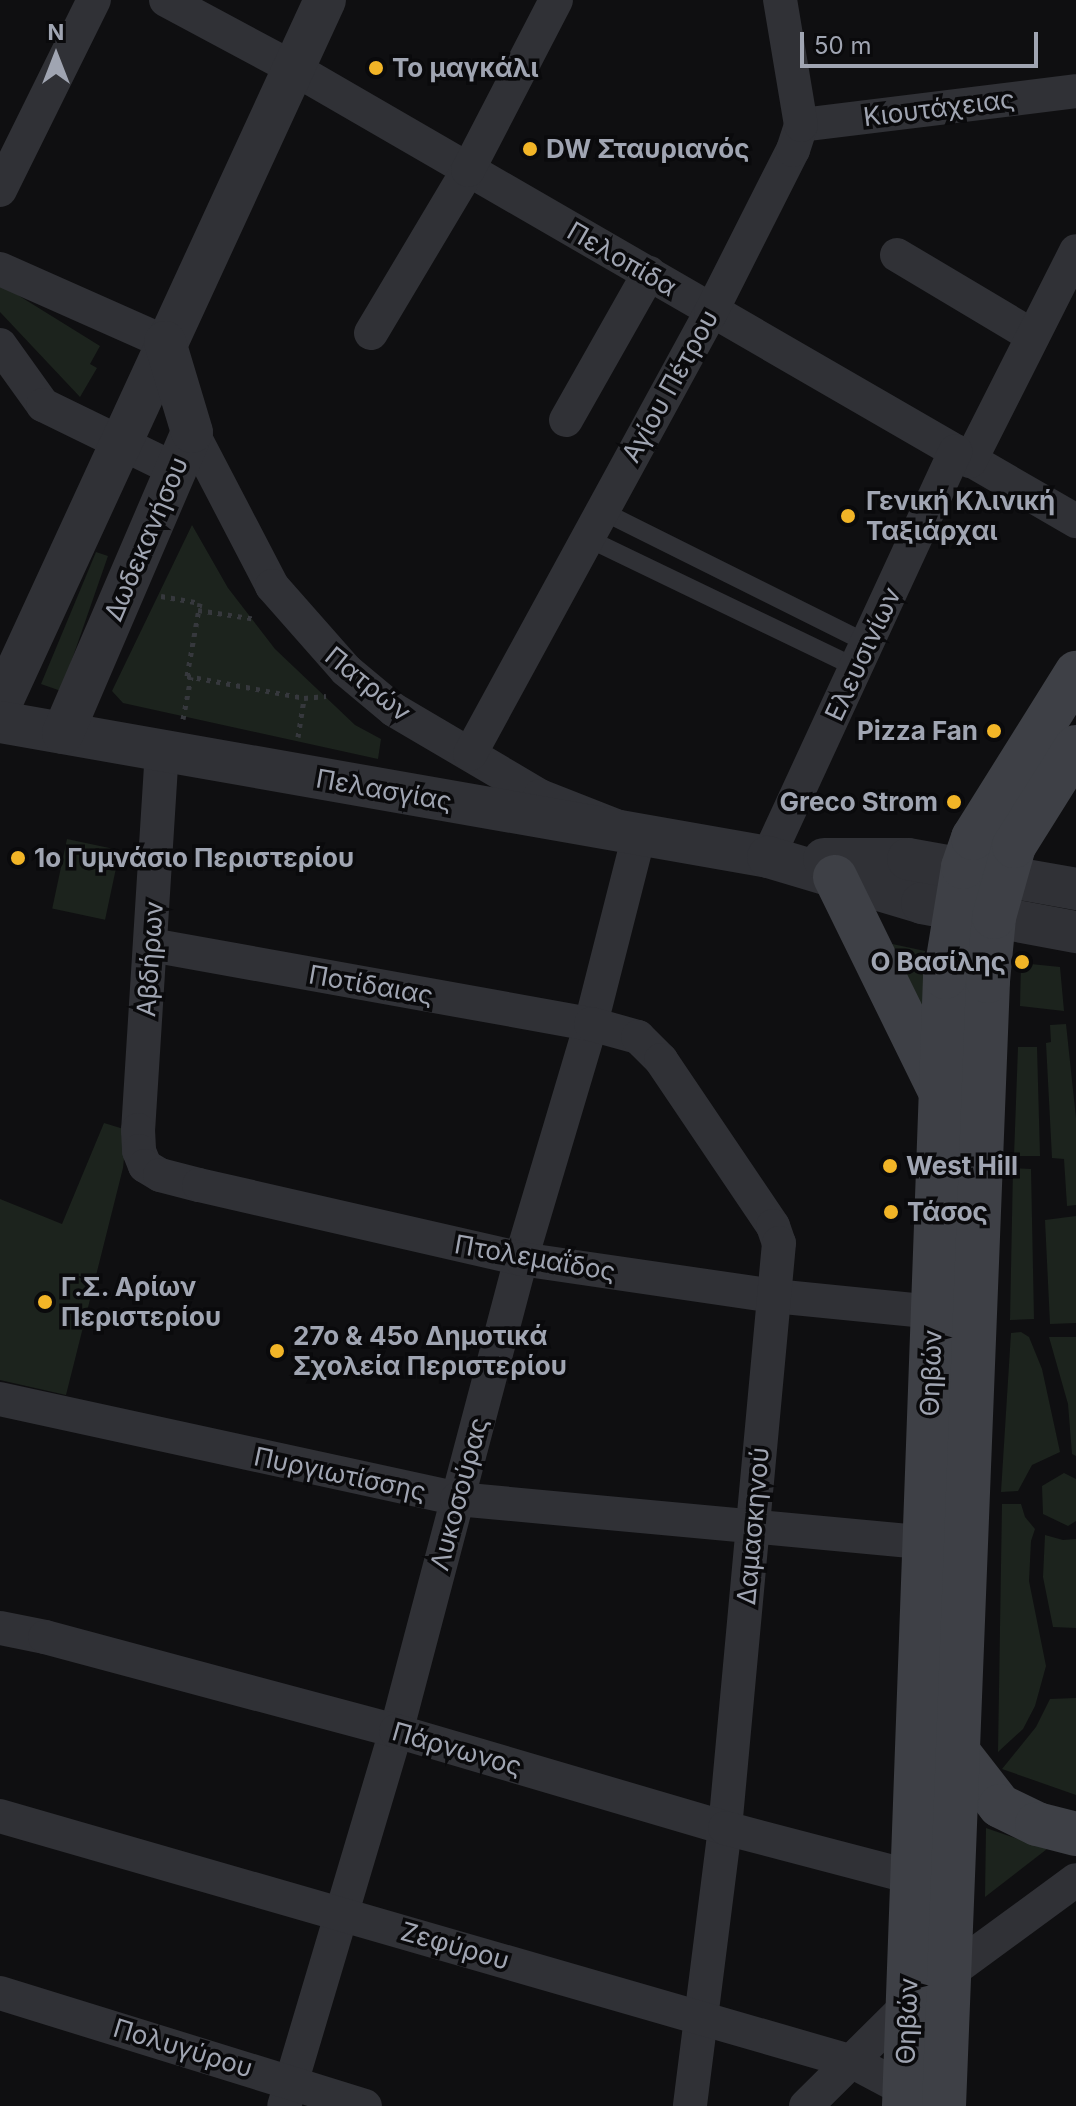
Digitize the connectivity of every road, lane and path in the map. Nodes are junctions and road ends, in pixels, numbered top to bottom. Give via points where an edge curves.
1 (94, 0) edge
2 (166, 0) edge
3 (325, 0) edge
4 (556, 0) edge
5 (780, 0) edge
6 (293, 68) junction
7 (1076, 91) edge
8 (801, 125) junction
9 (468, 170) junction
10 (0, 190) edge
11 (1076, 251) edge
12 (897, 255) dead end
13 (0, 269) edge
14 (649, 273) junction
15 (711, 312) junction
16 (371, 333) dead end
17 (1033, 336) junction
18 (165, 342) junction
19 (0, 345) edge
20 (566, 420) dead end
21 (192, 432) junction
22 (119, 443) junction
23 (963, 456) junction
24 (176, 470) junction
25 (1076, 521) edge
26 (594, 525) junction
27 (124, 590) junction
28 (198, 610) junction
29 (305, 626) junction
30 (863, 656) junction
31 (1076, 673) edge
32 (369, 690) junction
33 (0, 706) edge
34 (0, 722) edge
35 (63, 733) junction
36 (1076, 747) edge
37 (162, 750) junction
38 (470, 754) junction
39 (639, 835) junction
40 (768, 857) junction
41 (983, 871) junction
42 (835, 877) junction
43 (1076, 889) edge
44 (974, 913) junction
45 (1076, 932) edge
46 (151, 945) junction
47 (591, 1024) junction
48 (941, 1095) junction
49 (145, 1166) joint
50 (521, 1259) junction
51 (774, 1296) junction
52 (933, 1312) junction
53 (0, 1399) edge
54 (457, 1499) junction
55 (753, 1526) junction
56 (924, 1542) junction
57 (0, 1628) edge
58 (396, 1731) junction
59 (958, 1752) junction
60 (0, 1816) edge
61 (725, 1828) junction
62 (1076, 1834) edge
63 (912, 1877) junction
64 (1076, 1880) edge
65 (343, 1913) junction
66 (949, 1973) junction
67 (0, 1993) edge
68 (907, 2006) junction
69 (700, 2017) junction
70 (853, 2062) junction
71 (288, 2094) edge
72 (904, 2098) edge
73 (365, 2106) edge
74 (690, 2106) edge
75 (806, 2106) edge
76 (944, 2106) edge

1 - 10 street
2 - 6 street, Πελοπίδα
3 - 6 street
4 - 9 street
5 - 8 street
6 - 9 street, Πελοπίδα
6 - 18 street
7 - 8 street, Κιουτάχειας
8 - 15 street, Αγίου Πέτρου
9 - 14 street, Πελοπίδα
9 - 16 street
11 - 17 street, Ελευσινίων
12 - 17 street
13 - 18 street
14 - 15 street, Πελοπίδα
14 - 20 street
15 - 23 street, Πελοπίδα
15 - 26 street, Αγίου Πέτρου
17 - 23 street, Ελευσινίων
18 - 21 street, Δωδεκανήσου
18 - 22 street
19 - 22 street via 43,405
21 - 24 street, Δωδεκανήσου
21 - 29 street, Πατρών via 254,557
22 - 24 street
22 - 33 street
23 - 25 street, Πελοπίδα
23 - 30 street, Ελευσινίων
24 - 27 street, Δωδεκανήσου
26 - 30 lane
26 - 30 lane
26 - 38 street, Αγίου Πέτρου
27 - 28 path via 200,603
27 - 35 street, Δωδεκανήσου
28 - 29 path
28 - 32 path via 187,676 304,698
29 - 32 street, Πατρών
30 - 40 street, Ελευσινίων
31 - 41 main road, Θηβών via 992,804
32 - 38 street, Πατρών
34 - 35 street, Πελασγίας
35 - 37 street, Πελασγίας
36 - 41 main road, Θηβών via 1014,846
37 - 39 street, Πελασγίας
37 - 46 street, Αβδήρων
38 - 39 street, Πατρών via 540,796
39 - 40 street, Πελασγίας
39 - 47 street, Λυκοσούρας
40 - 41 street, Πελασγίας via 908,859
40 - 42 street, Πελασγίας
41 - 43 street, Πελασγίας
41 - 44 main road, Θηβών
42 - 44 street, Πελασγίας
42 - 48 main road
44 - 45 street, Πελασγίας
44 - 48 main road, Θηβών via 945,977
44 - 59 main road, Θηβών via 988,981
46 - 47 street, Ποτίδαιας
46 - 49 street, Αβδήρων via 138,1130
47 - 50 street, Λυκοσούρας
47 - 51 street, Δαμασκηνού via 638,1037 652,1048 764,1214 779,1243
48 - 52 main road, Θηβών
49 - 50 street, Πτολεμαΐδος via 199,1185
50 - 51 street, Πτολεμαΐδος
50 - 54 street, Λυκοσούρας
51 - 52 street, Πτολεμαΐδος
51 - 55 street, Δαμασκηνού
52 - 56 main road, Θηβών
53 - 54 street, Πυργιωτίσσης
54 - 55 street, Πυργιωτίσσης
54 - 58 street, Λυκοσούρας
55 - 56 street, Πυργιωτίσσης
55 - 61 street, Δαμασκηνού
56 - 63 main road, Θηβών
57 - 58 street, Πάρνωνος
58 - 61 street, Πάρνωνος
58 - 65 street, Λυκοσούρας
59 - 62 main road via 1000,1806 1037,1824
59 - 66 main road, Θηβών
60 - 65 street, Ζεφύρου
61 - 63 street, Πάρνωνος
61 - 69 street, Δαμασκηνού
63 - 68 main road, Θηβών
64 - 66 street
65 - 69 street, Ζεφύρου
65 - 71 street, Λυκοσούρας
66 - 76 main road, Θηβών
67 - 71 street, Πολυγύρου
68 - 70 street
68 - 72 main road, Θηβών
69 - 70 street, Ζεφύρου
69 - 74 street, Δαμασκηνού
70 - 72 street, Ζεφύρου
70 - 75 street
71 - 73 street, Πολυγύρου

